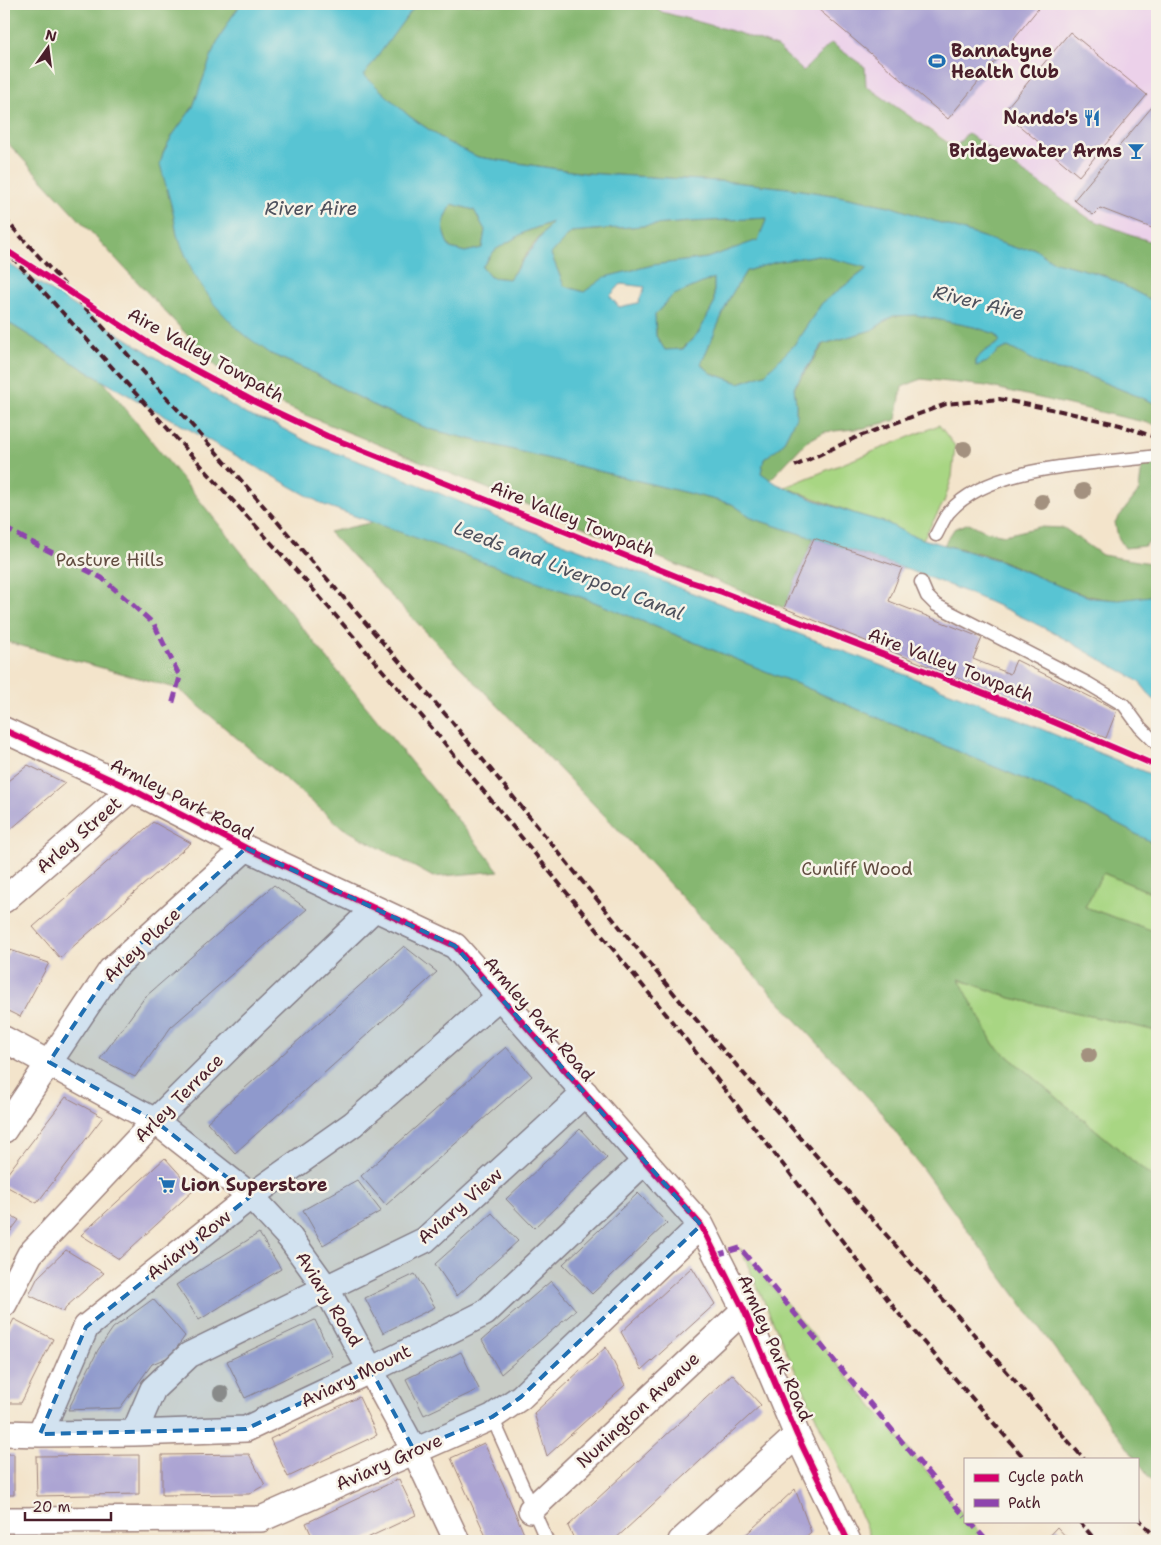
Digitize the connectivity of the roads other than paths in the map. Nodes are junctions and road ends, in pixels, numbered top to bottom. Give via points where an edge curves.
1 (1157, 456) edge
2 (936, 535) dead end
3 (920, 582) dead end
4 (4, 730) edge
5 (1157, 744) edge
6 (131, 789) junction
7 (246, 848) junction
8 (4, 900) edge
9 (374, 909) junction
10 (500, 996) junction
11 (4, 1039) edge
12 (49, 1062) junction
13 (585, 1093) junction
14 (155, 1121) junction
15 (4, 1130) edge
16 (645, 1161) junction
17 (251, 1196) junction
18 (701, 1225) junction
19 (326, 1288) junction
20 (4, 1304) edge
21 (744, 1310) junction
22 (371, 1370) junction
23 (492, 1417) junction
24 (4, 1433) edge
25 (134, 1433) junction
26 (40, 1434) junction
27 (797, 1435) junction
28 (414, 1450) junction
29 (532, 1510) junction
30 (4, 1520) edge
31 (449, 1539) edge
32 (547, 1541) edge
33 (681, 1541) edge
34 (848, 1541) edge

1 - 2 lane via 1062,467 990,483 965,497 948,513
3 - 5 lane via 936,605 1124,705
4 - 6 street, Armley Park Road
6 - 7 street, Armley Park Road
6 - 8 street, Arley Street
7 - 9 street, Armley Park Road
7 - 12 street, Arley Place via 111,970
9 - 10 street, Armley Park Road via 455,946
9 - 14 street, Arley Terrace
10 - 13 street, Armley Park Road
10 - 17 street, Aviary Row via 353,1124
11 - 12 street, Aviary Road
12 - 14 street, Aviary Road
12 - 15 street, Arley Place
13 - 16 street, Armley Park Road
13 - 19 street, Aviary View via 425,1240
14 - 17 street, Aviary Road
14 - 20 street, Arley Terrace via 30,1254
16 - 18 street, Armley Park Road
16 - 22 street, Aviary Mount via 486,1312
17 - 19 street, Aviary Road via 290,1238
17 - 26 street, Aviary Row via 86,1327
18 - 21 street, Armley Park Road
18 - 23 street, Aviary Grove via 521,1397
19 - 22 street, Aviary Road
19 - 25 street, Aviary View via 189,1356 153,1389
21 - 27 street, Armley Park Road
21 - 29 street, Nunington Avenue
22 - 25 street, Aviary Mount via 246,1429
22 - 28 street, Aviary Road
23 - 28 street, Aviary Grove
23 - 29 lane
24 - 26 street, Aviary Mount
25 - 26 street, Aviary Mount
27 - 33 street
27 - 34 street, Armley Park Road
28 - 30 street, Aviary Grove via 261,1519
28 - 31 street, Aviary Road
29 - 32 lane

